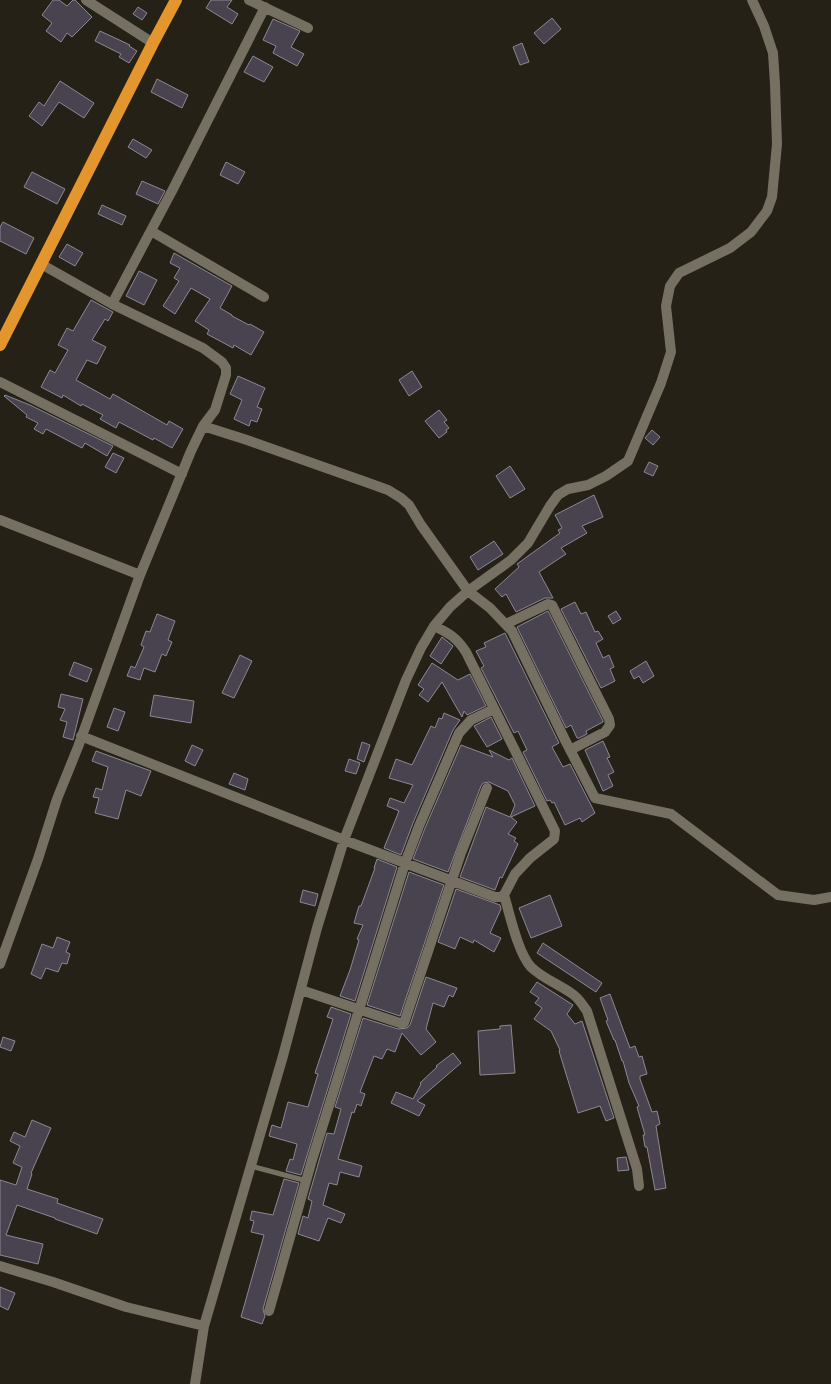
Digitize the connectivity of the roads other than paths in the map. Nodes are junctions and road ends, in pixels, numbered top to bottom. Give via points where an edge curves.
1 (86, 0) edge
2 (176, 0) edge
3 (249, 0) edge
4 (752, 0) edge
5 (264, 7) junction
6 (308, 28) dead end
7 (153, 43) junction
8 (151, 231) junction
9 (41, 264) junction
10 (264, 297) dead end
11 (112, 304) junction
12 (0, 345) edge
13 (0, 382) edge
14 (203, 426) junction
15 (182, 474) junction
16 (0, 520) edge
17 (140, 575) junction
18 (468, 590) junction
19 (506, 624) junction
20 (434, 626) junction
21 (494, 708) junction
22 (81, 736) junction
23 (570, 750) junction
24 (487, 788) dead end
25 (344, 840) junction
26 (405, 863) junction
27 (452, 881) junction
28 (504, 895) junction
29 (831, 897) edge
30 (0, 964) edge
31 (301, 990) junction
32 (360, 1010) junction
33 (252, 1166) junction
34 (307, 1181) junction
35 (640, 1186) dead end
36 (0, 1266) edge
37 (269, 1311) dead end
38 (204, 1326) junction
39 (195, 1384) edge

1 - 7 street
2 - 7 highway
3 - 5 street
4 - 18 street via 773,54 777,144 772,197 767,211 751,232 730,248 679,273 670,286 666,306 671,352 661,383 628,461 588,485 568,489 558,495 528,544 511,560
5 - 6 street
5 - 8 street
7 - 9 highway
8 - 10 street
8 - 11 street
9 - 11 street
9 - 12 highway
11 - 14 street via 203,348 222,362 226,368 226,375 215,410
13 - 15 street
14 - 15 street
14 - 18 street via 388,490 401,498 410,506
15 - 17 street
16 - 17 street
17 - 22 street
18 - 19 street
18 - 20 street
19 - 23 street
19 - 23 street via 548,604 552,605 563,625 610,725 605,732
20 - 21 street via 460,642
20 - 25 street via 406,680
21 - 26 street via 472,720 459,733
21 - 28 street via 556,834 552,841 515,874
22 - 25 street
22 - 30 street
23 - 29 street via 595,798 671,814 778,895 814,900
24 - 27 street
25 - 26 street
25 - 31 street
26 - 27 street
26 - 32 street
27 - 28 street via 495,897
27 - 32 street via 405,1022 403,1024
28 - 35 street via 526,961 532,969 572,993 587,1011 637,1169
31 - 32 street
31 - 33 street
32 - 34 street
33 - 34 lane
33 - 38 street
34 - 37 street
36 - 38 street via 126,1307
38 - 39 street

